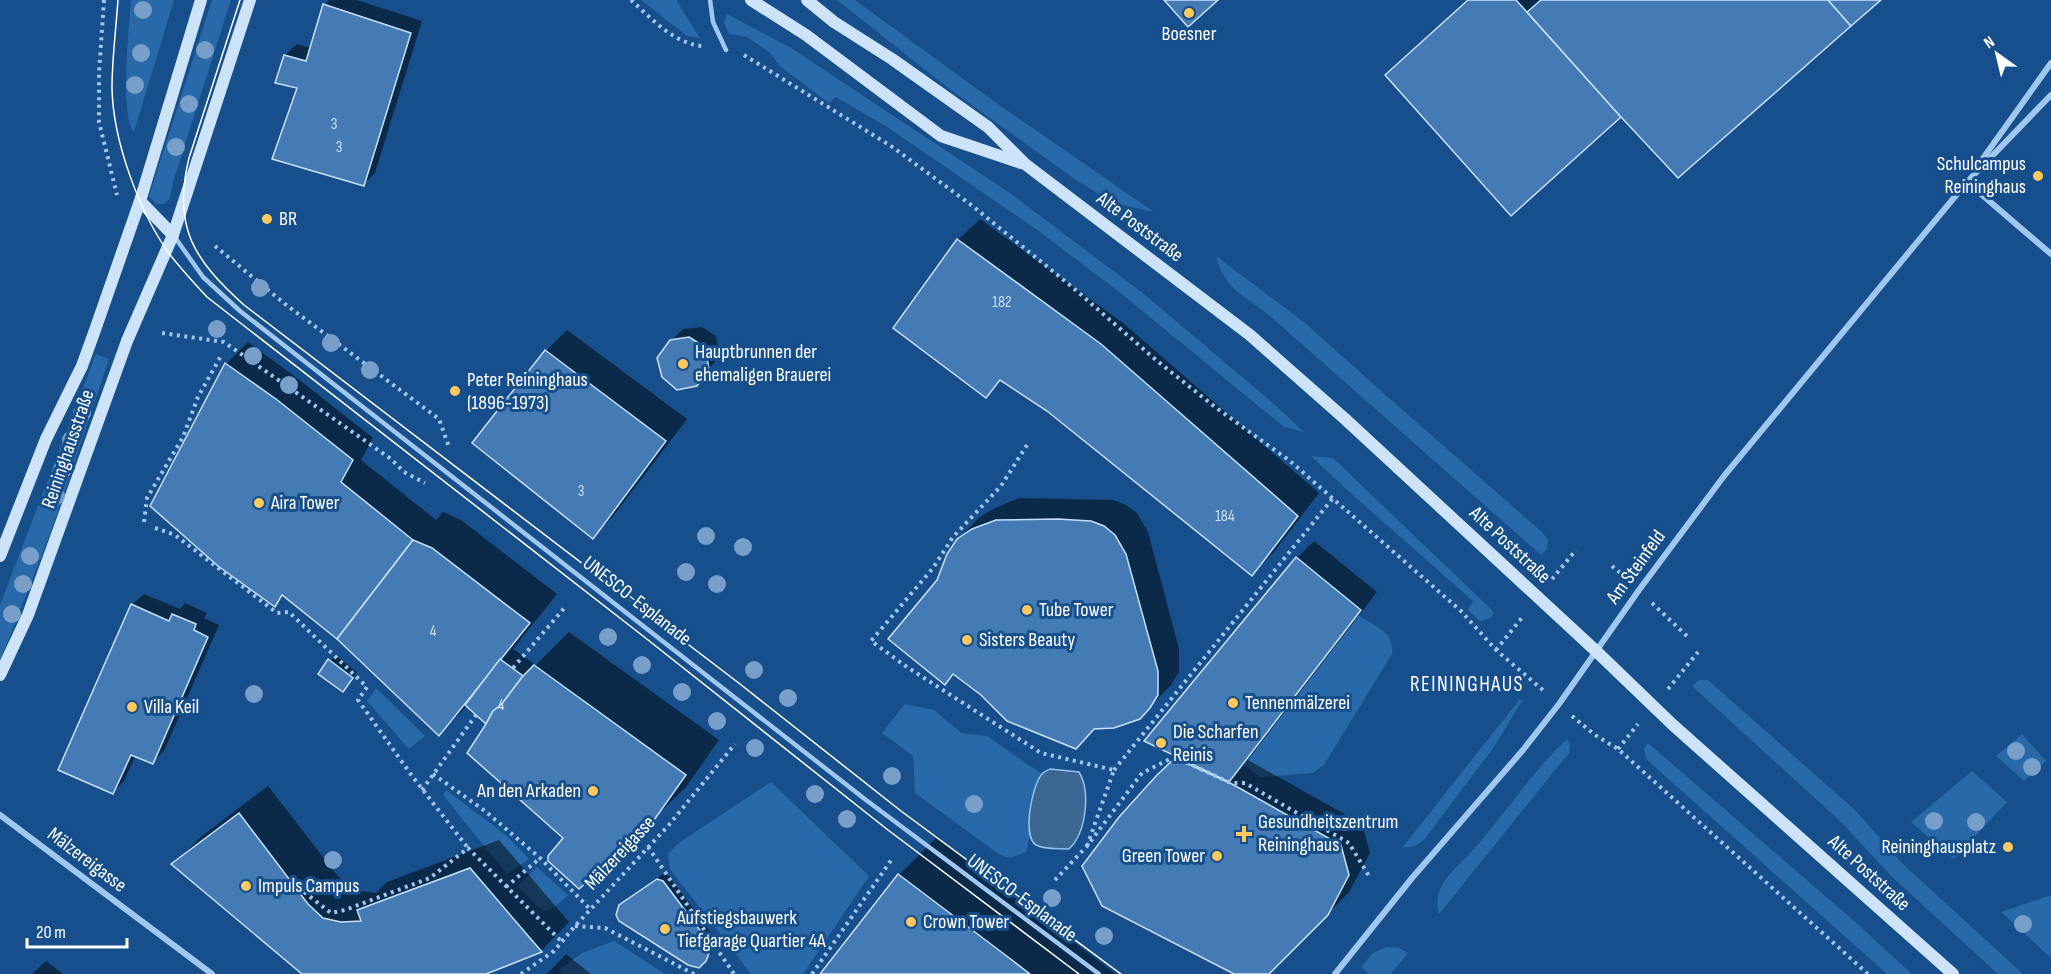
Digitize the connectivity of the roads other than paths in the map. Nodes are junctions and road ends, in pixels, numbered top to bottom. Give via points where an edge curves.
1 (201, 0) edge
2 (250, 0) edge
3 (710, 0) edge
4 (751, 0) edge
5 (807, 0) edge
6 (726, 50) road end
7 (2051, 63) edge
8 (2051, 95) edge
9 (1025, 164) junction
10 (1967, 182) junction
11 (140, 201) junction
12 (173, 236) junction
13 (2051, 254) edge
14 (0, 556) edge
15 (1596, 651) junction
16 (0, 675) edge
17 (0, 815) edge
18 (212, 974) edge
19 (1099, 974) edge
20 (1335, 974) edge
21 (1953, 974) edge

1 - 11 main road, Reininghausstraße
2 - 12 main road, Reininghausstraße
3 - 6 lane via 713,22
4 - 9 main road, Alte Poststraße via 806,35 941,136
5 - 9 main road, Alte Poststraße via 988,127
7 - 10 street, Am Steinfeld
8 - 10 street, Am Steinfeld
9 - 15 main road, Alte Poststraße via 1250,335
10 - 13 street
10 - 15 street, Am Steinfeld via 1724,476
11 - 12 main road
11 - 14 main road, Reininghausstraße via 82,366 46,439
12 - 16 main road, Reininghausstraße via 127,341 28,615
12 - 19 lane, UNESCO-Esplanade via 203,277 240,311 857,793
15 - 20 street, Am Steinfeld via 1523,750
15 - 21 main road, Alte Poststraße via 1673,725
17 - 18 street, Mälzereigasse

